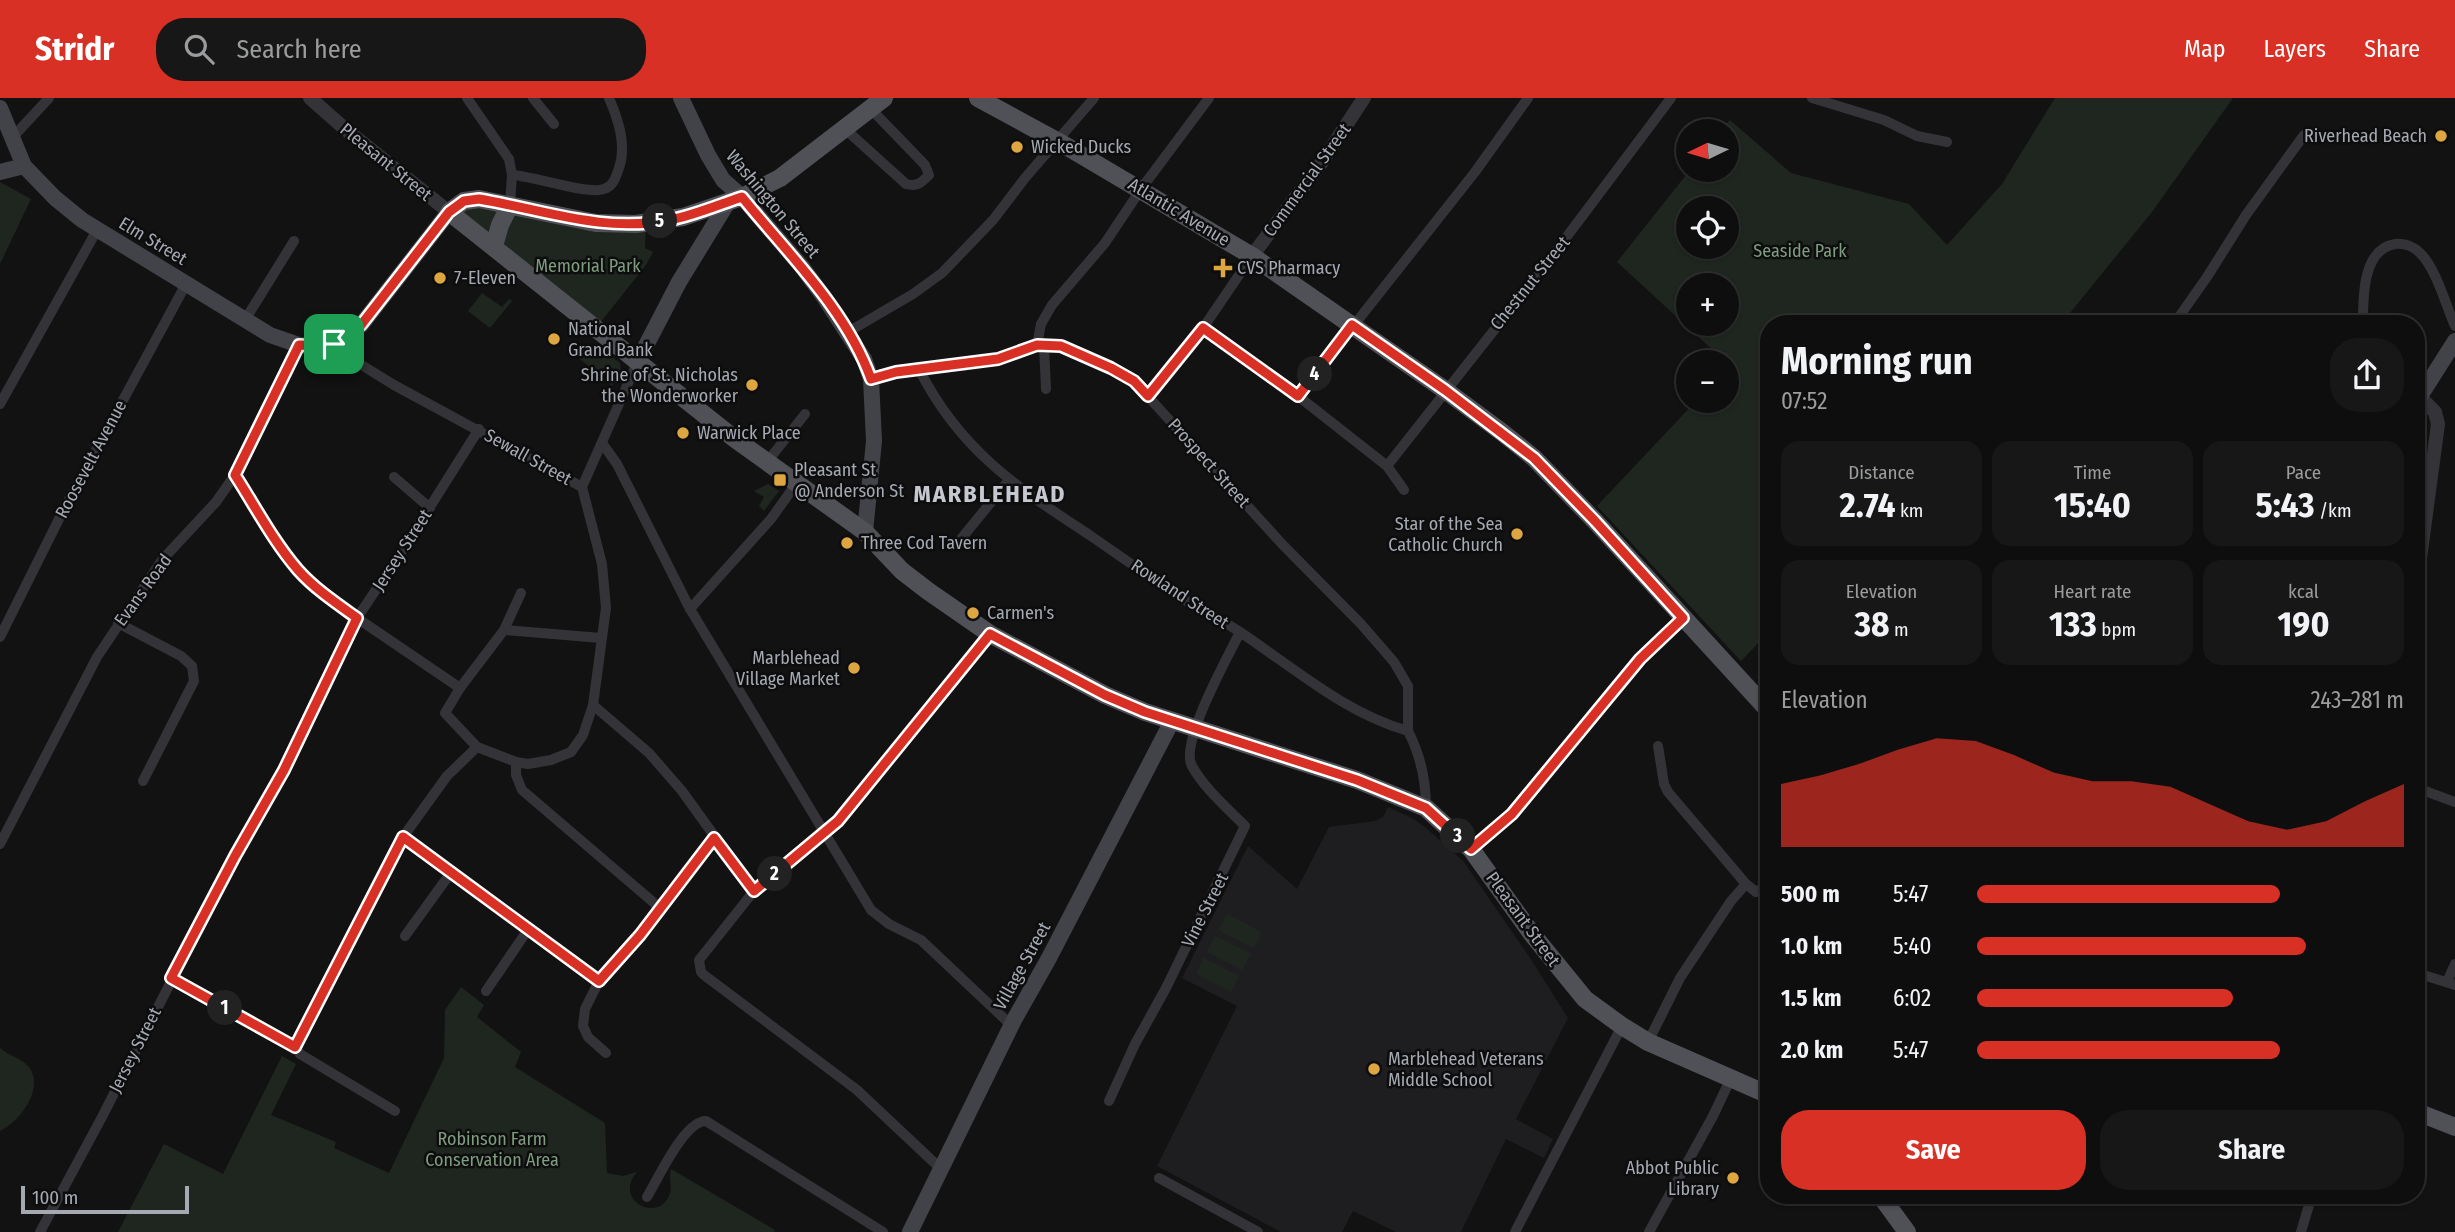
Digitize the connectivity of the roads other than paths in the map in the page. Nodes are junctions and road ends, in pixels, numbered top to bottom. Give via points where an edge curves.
1 (49, 98) edge
2 (310, 98) edge
3 (467, 98) edge
4 (533, 98) edge
5 (609, 98) edge
6 (681, 98) edge
7 (978, 98) edge
8 (1094, 98) edge
9 (1209, 98) edge
10 (1364, 98) edge
11 (1528, 98) edge
12 (1671, 98) edge
13 (1812, 98) edge
14 (877, 103) edge
15 (0, 108) edge
16 (554, 124) dead end
17 (845, 129) junction
18 (2304, 135) dead end
19 (12, 138) junction
20 (1059, 141) junction
21 (1947, 142) dead end
22 (24, 166) junction
23 (0, 172) edge
24 (512, 175) junction
25 (1141, 189) junction
26 (735, 200) junction
27 (510, 205) junction
28 (449, 212) junction
29 (682, 217) junction
30 (97, 230) junction
31 (707, 232) junction
32 (294, 241) dead end
33 (494, 247) junction
34 (1252, 257) junction
35 (186, 284) junction
36 (2180, 315) edge
37 (2363, 315) edge
38 (245, 320) junction
39 (1352, 325) junction
40 (2455, 326) edge
41 (1203, 328) junction
42 (848, 332) junction
43 (2455, 341) edge
44 (334, 344) junction
45 (299, 345) junction
46 (1041, 345) junction
47 (638, 361) junction
48 (919, 369) junction
49 (871, 379) junction
50 (2425, 388) edge
51 (1046, 390) dead end
52 (1445, 390) junction
53 (1148, 396) junction
54 (1298, 396) junction
55 (0, 404) edge
56 (2425, 404) edge
57 (805, 414) dead end
58 (479, 429) junction
59 (602, 443) junction
60 (767, 462) junction
61 (1387, 466) junction
62 (235, 475) junction
63 (394, 477) dead end
64 (1009, 480) junction
65 (796, 484) junction
66 (582, 487) junction
67 (1404, 490) dead end
68 (430, 508) junction
69 (2425, 521) edge
70 (864, 532) junction
71 (961, 539) dead end
72 (521, 593) dead end
73 (690, 608) junction
74 (357, 618) junction
75 (1683, 618) junction
76 (118, 623) junction
77 (504, 630) junction
78 (1240, 632) junction
79 (990, 634) junction
80 (0, 637) edge
81 (601, 638) junction
82 (460, 688) junction
83 (1760, 701) edge
84 (593, 705) junction
85 (1172, 721) junction
86 (1194, 728) junction
87 (1408, 731) junction
88 (1658, 746) dead end
89 (477, 747) junction
90 (516, 762) junction
91 (143, 781) dead end
92 (2425, 791) edge
93 (2455, 802) edge
94 (1426, 808) junction
95 (823, 833) junction
96 (403, 837) junction
97 (714, 838) junction
98 (0, 844) edge
99 (1471, 849) junction
100 (452, 871) junction
101 (1745, 884) junction
102 (1760, 890) edge
103 (754, 891) junction
104 (660, 908) junction
105 (529, 929) junction
106 (405, 936) dead end
107 (2455, 964) edge
108 (2425, 976) edge
109 (171, 978) junction
110 (599, 981) junction
111 (2451, 984) edge
112 (486, 991) dead end
113 (1011, 1025) junction
114 (1622, 1026) junction
115 (1648, 1042) junction
116 (295, 1047) junction
117 (606, 1053) dead end
118 (1731, 1078) junction
119 (1760, 1088) edge
120 (1109, 1101) dead end
121 (395, 1111) dead end
122 (2425, 1115) edge
123 (2455, 1127) edge
124 (944, 1163) junction
125 (1159, 1178) dead end
126 (647, 1197) dead end
127 (1887, 1204) edge
128 (2309, 1204) edge
129 (40, 1232) edge
130 (883, 1232) edge
131 (910, 1232) edge
132 (1258, 1232) edge
133 (1515, 1232) edge
134 (1649, 1232) edge
135 (1907, 1232) edge
136 (2301, 1232) edge

1 - 19 street
2 - 28 street, Pleasant Street
3 - 24 street via 509,159
4 - 16 street
5 - 24 street via 622,139 622,159 612,184 603,190
6 - 26 main road, Washington Street
7 - 20 main road, Atlantic Avenue
8 - 20 street
9 - 25 street
10 - 34 street, Commercial Street
11 - 39 street
12 - 52 street, Chestnut Street
13 - 21 street via 1884,120 1917,136
14 - 17 main road
14 - 17 street via 925,165 929,175 921,183 906,184
15 - 19 main road, Elm Street
17 - 26 main road via 780,178
18 - 36 street
19 - 22 main road, Elm Street
20 - 25 main road, Atlantic Avenue
20 - 42 street via 942,273
22 - 23 main road
22 - 30 main road, Elm Street via 55,198
24 - 27 street
25 - 34 main road, Atlantic Avenue
25 - 46 street via 1105,243 1052,305 1041,324
26 - 29 main road
26 - 31 main road
26 - 42 main road, Washington Street via 802,267
27 - 28 main road via 470,199
27 - 29 main road via 606,224
27 - 33 main road
28 - 33 main road, Pleasant Street
28 - 44 main road via 361,325
29 - 31 main road
30 - 35 main road, Elm Street
30 - 55 street
31 - 47 main road
32 - 38 street
33 - 47 main road, Pleasant Street
34 - 39 main road, Atlantic Avenue
34 - 41 street, Commercial Street
35 - 38 main road, Elm Street
35 - 80 street, Roosevelt Avenue
37 - 40 street via 2370,266 2379,251 2400,243 2420,253 2429,266
38 - 45 main road, Elm Street
39 - 52 main road, Atlantic Avenue
39 - 54 street
41 - 53 street, Commercial Street
41 - 54 street
42 - 49 main road, Washington Street
43 - 50 main road
44 - 45 main road, Elm Street
44 - 58 street, Sewall Street via 394,385
45 - 62 street, Evans Road
46 - 48 street via 998,359
46 - 51 street
46 - 53 street, Prospect Street via 1061,346 1088,356 1134,381
47 - 59 street
47 - 60 main road, Pleasant Street
48 - 49 street
48 - 64 street, Rowland Street via 959,430
49 - 70 main road, Washington Street via 874,441
52 - 61 street, Chestnut Street
52 - 75 main road, Atlantic Avenue via 1534,458
53 - 87 street, Prospect Street via 1401,671 1408,686
54 - 61 street
56 - 69 street via 2435,412 2438,424
57 - 60 street
58 - 66 street, Sewall Street
58 - 68 street, Jersey Street
59 - 66 street
59 - 73 street
60 - 65 main road, Pleasant Street
61 - 67 street
62 - 74 street via 299,571
62 - 76 street, Evans Road via 162,560
63 - 68 street
64 - 71 street
64 - 78 street, Rowland Street via 1039,504
65 - 70 main road, Pleasant Street
65 - 73 street via 771,519
66 - 81 street, Sewall Street via 602,564 606,608
68 - 74 street, Jersey Street
70 - 79 main road, Pleasant Street via 902,570
72 - 77 street
73 - 95 street
74 - 82 street
74 - 109 street, Jersey Street via 284,770
75 - 83 main road, Atlantic Avenue
75 - 99 street via 1640,659 1512,814
76 - 91 street via 192,666 194,681
76 - 98 street, Evans Road
77 - 81 street
77 - 82 street
78 - 86 street
78 - 87 street, Rowland Street via 1354,710
79 - 85 main road, Pleasant Street via 1105,695
79 - 95 street via 838,821
81 - 84 street, Sewall Street
82 - 89 street via 445,713
84 - 90 street, Sewall Street via 583,735 571,752 551,761
84 - 97 street via 649,753
85 - 86 main road, Pleasant Street
85 - 113 main road, Village Street
86 - 94 main road, Pleasant Street via 1357,780
86 - 120 street, Vine Street via 1188,756 1191,765 1245,826
87 - 94 street via 1419,753
88 - 101 street via 1668,792
89 - 90 street
89 - 96 street via 447,776
90 - 104 street via 522,790
92 - 93 street
94 - 99 main road, Pleasant Street
95 - 103 street
95 - 113 street via 871,910 921,940
96 - 100 street
96 - 116 street
97 - 103 street
97 - 104 street
99 - 114 main road, Pleasant Street via 1578,993
100 - 105 street
100 - 106 street
101 - 102 street via 1756,892
101 - 115 street via 1680,978
103 - 124 street via 702,956 699,966 704,975 857,1090
104 - 110 street
105 - 110 street
105 - 112 street
107 - 111 street
108 - 111 street
109 - 116 street
109 - 129 street, Jersey Street
110 - 117 street via 585,1009 583,1026
113 - 124 main road, Village Street
114 - 115 main road, Pleasant Street
114 - 133 street
115 - 118 main road, Pleasant Street
116 - 121 street
118 - 119 main road, Pleasant Street
118 - 134 street
122 - 123 main road
124 - 131 main road, Village Street
125 - 132 street
126 - 130 street via 685,1133 706,1121
127 - 135 main road
128 - 136 street

